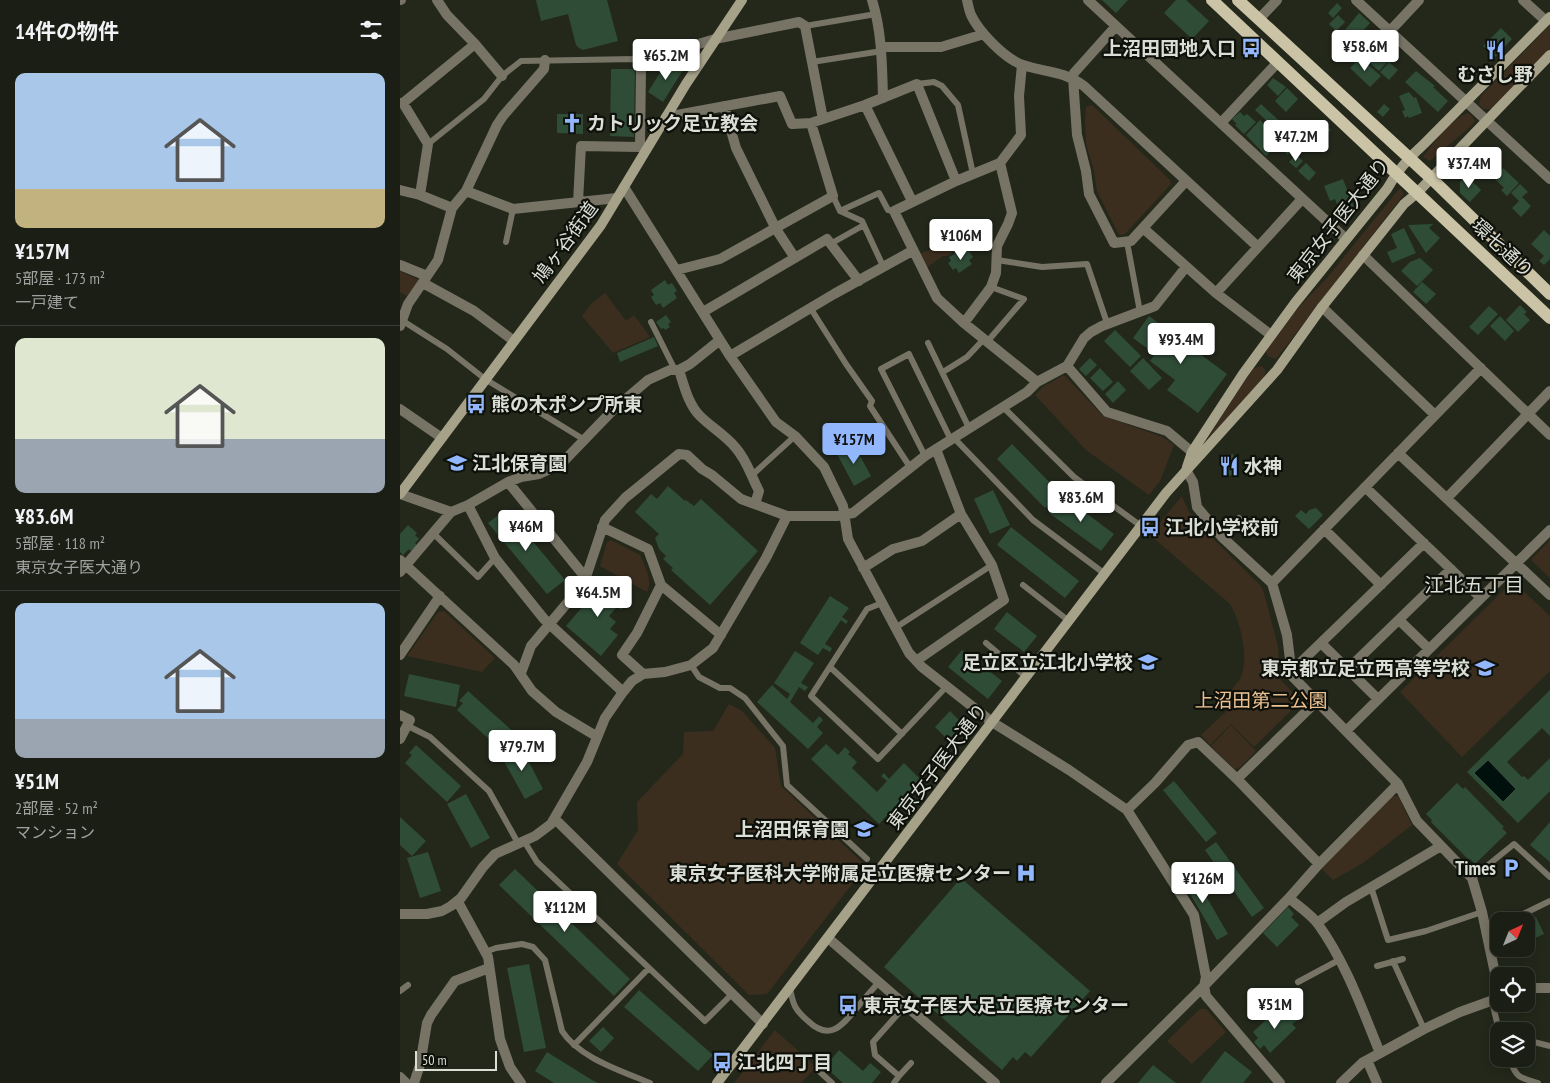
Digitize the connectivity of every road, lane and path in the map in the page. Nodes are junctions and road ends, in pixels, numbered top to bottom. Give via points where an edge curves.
1 (437, 0) edge
2 (742, 0) edge
3 (872, 0) edge
4 (967, 0) edge
5 (1088, 0) edge
6 (1212, 0) edge
7 (1238, 0) edge
8 (1277, 0) edge
9 (1356, 0) edge
10 (1418, 0) edge
11 (1523, 0) edge
12 (876, 14) junction
13 (1259, 19) junction
14 (1548, 19) edge
15 (805, 26) junction
16 (1116, 26) junction
17 (1390, 31) junction
18 (984, 34) junction
19 (715, 39) junction
20 (475, 44) junction
21 (882, 49) junction
22 (1550, 55) edge
23 (545, 60) junction
24 (644, 62) junction
25 (812, 62) junction
26 (1278, 62) junction
27 (1022, 64) junction
28 (502, 76) junction
29 (1073, 78) junction
30 (918, 84) junction
31 (883, 98) junction
32 (1466, 101) junction
33 (401, 103) edge
34 (865, 105) junction
35 (724, 106) junction
36 (666, 117) junction
37 (824, 119) junction
38 (1486, 120) junction
39 (811, 123) junction
40 (1221, 123) junction
41 (428, 144) junction
42 (643, 149) junction
43 (1409, 157) junction
44 (1000, 163) junction
45 (1396, 172) junction
46 (973, 174) junction
47 (1431, 178) junction
48 (1550, 180) edge
49 (956, 181) junction
50 (1186, 181) junction
51 (624, 187) junction
52 (400, 190) edge
53 (466, 191) junction
54 (1417, 193) junction
55 (420, 195) junction
56 (833, 196) junction
57 (618, 198) junction
58 (1302, 199) junction
59 (912, 201) junction
60 (578, 202) junction
61 (452, 208) junction
62 (513, 209) junction
63 (840, 211) junction
64 (894, 211) junction
65 (864, 225) junction
66 (776, 228) junction
67 (1143, 228) junction
68 (1346, 239) junction
69 (506, 242) dead end
70 (1127, 242) junction
71 (832, 243) junction
72 (1258, 247) junction
73 (912, 251) junction
74 (1363, 255) junction
75 (794, 258) junction
76 (997, 260) junction
77 (400, 265) edge
78 (883, 266) junction
79 (1186, 267) junction
80 (677, 270) junction
81 (425, 280) junction
82 (858, 281) junction
83 (991, 287) junction
84 (1216, 293) junction
85 (1550, 294) edge
86 (1322, 308) junction
87 (812, 309) junction
88 (703, 312) junction
89 (1140, 312) junction
90 (1550, 318) edge
91 (651, 322) dead end
92 (964, 323) junction
93 (1107, 323) junction
94 (401, 324) edge
95 (1271, 336) junction
96 (720, 340) junction
97 (514, 341) junction
98 (985, 341) junction
99 (928, 343) dead end
100 (730, 356) junction
101 (1067, 366) junction
102 (1481, 368) junction
103 (677, 370) junction
104 (942, 372) junction
105 (486, 379) junction
106 (1037, 382) junction
107 (1550, 391) edge
108 (1003, 407) junction
109 (400, 410) edge
110 (1528, 414) junction
111 (1435, 415) junction
112 (969, 428) junction
113 (1550, 435) edge
114 (795, 436) junction
115 (442, 438) junction
116 (584, 439) junction
117 (953, 439) junction
118 (936, 449) junction
119 (1192, 452) junction
120 (1398, 453) junction
121 (925, 456) junction
122 (910, 467) junction
123 (1186, 470) junction
124 (751, 476) junction
125 (508, 482) junction
126 (1366, 487) junction
127 (400, 494) edge
128 (1447, 498) junction
129 (755, 504) junction
130 (468, 505) junction
131 (451, 512) junction
132 (961, 514) junction
133 (845, 515) junction
134 (787, 516) junction
135 (1240, 518) dead end
136 (1141, 526) junction
137 (602, 527) junction
138 (1324, 529) junction
139 (1550, 530) edge
140 (434, 534) junction
141 (1222, 537) junction
142 (1424, 543) junction
143 (495, 558) junction
144 (1517, 564) junction
145 (992, 565) junction
146 (402, 566) edge
147 (864, 568) junction
148 (1451, 569) junction
149 (587, 574) junction
150 (1104, 574) junction
151 (1272, 583) junction
152 (661, 585) junction
153 (1023, 585) dead end
154 (1381, 585) junction
155 (1550, 595) edge
156 (440, 596) junction
157 (1481, 598) junction
158 (882, 603) junction
159 (1399, 620) junction
160 (1069, 621) junction
161 (549, 624) junction
162 (894, 628) junction
163 (721, 635) junction
164 (1321, 643) junction
165 (986, 644) dead end
166 (1429, 649) junction
167 (400, 655) edge
168 (916, 661) junction
169 (691, 665) junction
170 (830, 667) junction
171 (1290, 668) junction
172 (1348, 669) junction
173 (520, 673) junction
174 (643, 674) junction
175 (1026, 677) junction
176 (947, 686) junction
177 (623, 692) junction
178 (1378, 699) junction
179 (1316, 702) junction
180 (400, 715) edge
181 (992, 722) junction
182 (408, 726) junction
183 (1346, 731) junction
184 (902, 734) junction
185 (596, 736) junction
186 (400, 739) edge
187 (1237, 779) junction
188 (1398, 784) junction
189 (1127, 810) junction
190 (555, 819) junction
191 (521, 842) junction
192 (1441, 846) junction
193 (867, 859) dead end
194 (1319, 864) junction
195 (1550, 876) edge
196 (1472, 878) junction
197 (1371, 887) junction
198 (1289, 898) junction
199 (1550, 901) edge
200 (458, 902) junction
201 (1482, 912) junction
202 (1527, 912) edge
203 (400, 914) edge
204 (1317, 922) junction
205 (1490, 930) edge
206 (1487, 932) junction
207 (828, 938) junction
208 (485, 952) junction
209 (1403, 958) dead end
210 (1339, 960) junction
211 (1393, 961) junction
212 (1377, 966) dead end
213 (1494, 967) edge
214 (489, 968) junction
215 (649, 968) junction
216 (879, 982) junction
217 (1298, 982) dead end
218 (408, 985) dead end
219 (1204, 986) junction
220 (790, 988) junction
221 (1535, 988) edge
222 (1550, 988) edge
223 (400, 991) edge
224 (732, 994) junction
225 (1490, 1002) edge
226 (905, 1006) junction
227 (763, 1024) junction
228 (1424, 1029) junction
229 (1535, 1042) edge
230 (574, 1045) junction
231 (1550, 1046) edge
232 (1380, 1053) junction
233 (1367, 1060) junction
234 (911, 1063) dead end
235 (1512, 1067) edge
236 (820, 1072) dead end
237 (899, 1076) junction
238 (405, 1081) edge
239 (521, 1083) edge
240 (650, 1083) edge
241 (717, 1083) edge
242 (832, 1083) edge
243 (894, 1083) edge
244 (995, 1083) edge
245 (1106, 1083) edge
246 (1280, 1083) edge
247 (1341, 1083) edge
248 (1377, 1083) edge
249 (1538, 1083) edge

1 - 20 street
2 - 19 street, 鳩ヶ谷街道
3 - 12 street
4 - 18 street via 970,14
5 - 16 street
6 - 26 main road, 環七通り
7 - 13 main road, 環七通り
8 - 13 street
9 - 17 street
10 - 17 street
11 - 14 street
12 - 15 lane
12 - 21 street
13 - 43 main road, 環七通り
14 - 32 street, 東京女子医大通り
15 - 19 street via 799,22
15 - 25 street
16 - 29 street
16 - 40 street
17 - 32 street
18 - 21 street via 941,47
18 - 27 street
19 - 24 street
19 - 36 street, 鳩ヶ谷街道
20 - 28 street
20 - 33 street
21 - 25 lane
21 - 31 street
22 - 38 street, 東京女子医大通り
23 - 24 lane via 636,59
23 - 28 lane via 521,61
23 - 53 street via 544,69 503,116
24 - 42 street via 641,66
25 - 37 street
26 - 40 street
26 - 45 main road, 環七通り
27 - 29 street
27 - 44 street via 1019,96 1021,135
28 - 41 lane via 484,99
29 - 50 street
29 - 70 street via 1077,135 1089,194 1114,244
30 - 31 street
30 - 46 lane via 934,82 942,86 958,105
30 - 49 street
31 - 34 street
32 - 38 street
32 - 43 street, 東京女子医大通り
33 - 41 street
34 - 37 street
34 - 59 street
35 - 36 street
35 - 39 street via 780,96 792,124
35 - 66 street via 736,148
36 - 42 street, 鳩ヶ谷街道
37 - 39 street
38 - 47 street, 東京女子医大通り
38 - 48 street
39 - 56 street
40 - 58 street
41 - 55 street
42 - 51 street, 鳩ヶ谷街道
42 - 60 street via 581,146
43 - 45 street, 東京女子医大通り
43 - 47 main road, 環七通り
44 - 46 street
44 - 76 street via 1012,213 997,246
45 - 54 main road, 環七通り
45 - 68 street, 東京女子医大通り via 1387,189
46 - 49 street
47 - 54 street, 東京女子医大通り
47 - 85 main road, 環七通り
49 - 59 street
50 - 67 street
50 - 72 street
51 - 57 street, 鳩ヶ谷街道
51 - 80 street
52 - 55 street
53 - 61 street
53 - 62 street
54 - 74 street, 東京女子医大通り via 1404,204
54 - 90 main road, 環七通り
55 - 61 street
56 - 63 lane
56 - 66 street
57 - 60 street
57 - 97 street, 鳩ヶ谷街道
58 - 68 street
58 - 72 street
59 - 64 street
60 - 62 street
61 - 81 street via 438,260
62 - 69 lane
63 - 64 lane via 879,193 888,210
63 - 65 lane
64 - 73 street
65 - 71 lane
65 - 78 lane
66 - 75 street
66 - 80 street via 720,259
67 - 70 street
67 - 79 street
68 - 95 street, 東京女子医大通り
70 - 89 lane
71 - 75 street via 827,239
71 - 82 street
72 - 84 street
73 - 78 street
73 - 92 street via 937,298
74 - 86 street, 東京女子医大通り
74 - 102 street
75 - 88 street
76 - 83 street
76 - 93 lane via 1042,267 1087,264
77 - 81 street
78 - 82 street
79 - 84 street
79 - 89 street via 1155,306
80 - 88 street
81 - 94 street via 408,304
81 - 97 street
82 - 87 street
83 - 92 street
83 - 98 lane via 1024,299
84 - 95 street
86 - 111 street
86 - 123 street, 東京女子医大通り via 1277,370
87 - 100 street
87 - 122 lane
88 - 96 street
89 - 93 street
91 - 103 lane
92 - 98 street
93 - 101 street via 1084,338
94 - 105 lane via 447,349
95 - 119 street, 東京女子医大通り
96 - 100 street
96 - 103 street
97 - 105 street, 鳩ヶ谷街道
98 - 104 lane
98 - 106 street
99 - 104 lane
100 - 114 street via 776,422
101 - 106 street
101 - 119 street via 1107,412 1167,431
102 - 110 street
102 - 111 street
103 - 116 street via 648,380
103 - 124 street via 699,415 735,446 746,461
104 - 112 lane
105 - 115 street, 鳩ヶ谷街道
105 - 116 lane
106 - 108 street
107 - 110 street
108 - 112 street
108 - 136 lane via 1074,477
109 - 115 street
110 - 113 street
110 - 128 street
111 - 120 street
112 - 117 street
114 - 124 lane
114 - 133 street via 824,467
115 - 127 street, 鳩ヶ谷街道
116 - 125 street via 561,464
117 - 118 street
117 - 121 lane via 909,354 881,369
117 - 150 lane via 1033,520
118 - 121 street
118 - 132 street
119 - 123 street, 東京女子医大通り
120 - 126 street
120 - 128 street
121 - 122 street
122 - 133 street via 871,501
123 - 136 street, 東京女子医大通り
123 - 141 street via 1193,482 1197,508
124 - 129 street via 760,491
125 - 130 street
125 - 149 street via 581,572
126 - 138 street
126 - 142 street
127 - 131 street
128 - 144 street
129 - 134 street
129 - 137 street via 741,499 686,455 679,454 625,498
130 - 131 street
130 - 143 street
131 - 140 street
132 - 145 street
132 - 147 street via 922,540 893,549
133 - 134 street
133 - 147 street via 848,539
134 - 163 street
135 - 141 lane
136 - 150 street, 東京女子医大通り
137 - 149 street
137 - 152 street via 648,549
138 - 151 street
138 - 154 street
139 - 144 street
140 - 143 lane via 478,578
140 - 146 street
141 - 151 street
142 - 148 street
142 - 154 street
143 - 161 street
144 - 155 street
144 - 157 street
145 - 162 lane
145 - 168 street via 1004,600
146 - 156 street
147 - 158 street
148 - 157 street
148 - 159 street
149 - 161 street via 584,583
150 - 160 street, 東京女子医大通り
151 - 171 street via 1287,636
152 - 163 street
152 - 174 street via 637,633 622,654
153 - 160 lane
154 - 164 street
156 - 167 street
156 - 173 street
157 - 166 street
158 - 162 street
158 - 170 lane via 867,610
159 - 166 street
159 - 172 street
160 - 175 street, 東京女子医大通り
161 - 173 street via 531,646
161 - 177 street
162 - 168 street
163 - 169 street via 713,648
164 - 171 street via 1298,665
164 - 172 street
165 - 175 lane
166 - 178 street
168 - 176 street
169 - 174 street
169 - 193 lane via 699,677 720,688 730,688 745,698 783,746 787,785
170 - 184 lane
170 - 184 lane via 811,696 878,759
171 - 179 street via 1292,676
172 - 178 street
173 - 185 street via 532,690 556,712
174 - 177 street
175 - 181 street, 東京女子医大通り
176 - 181 street
176 - 184 lane
177 - 185 street
178 - 183 street
179 - 183 street
179 - 187 street
180 - 182 street via 410,720
181 - 189 street
181 - 207 street, 東京女子医大通り
182 - 186 street
182 - 191 lane via 430,737 489,791
183 - 188 street
185 - 190 street via 587,762
187 - 189 street via 1198,742 1188,745
187 - 194 street
188 - 192 street via 1417,821
188 - 194 street
189 - 219 street via 1194,916 1206,977
190 - 191 street via 535,836
190 - 224 street
191 - 200 street via 495,854
191 - 215 lane via 537,862
192 - 196 street
192 - 197 street
194 - 198 street
195 - 196 lane via 1514,844
196 - 201 street
197 - 201 lane via 1388,940
197 - 204 street
198 - 204 street
198 - 219 street
199 - 202 lane
200 - 203 street via 442,911
200 - 208 street
201 - 206 street
204 - 210 street
205 - 206 lane
206 - 213 street
207 - 216 street
207 - 220 street, 東京女子医大通り
208 - 214 street
208 - 230 lane via 522,944 533,947 545,960 562,1031
209 - 211 lane
210 - 217 lane
210 - 232 street
211 - 212 lane
211 - 228 lane
214 - 238 street via 455,981 427,1023 420,1065
214 - 239 street via 504,1051
215 - 224 lane via 705,1021
215 - 230 lane
216 - 220 lane via 842,1025 828,1031 816,1029 798,1012
216 - 226 street
218 - 223 lane
219 - 245 street
219 - 246 street via 1206,996
220 - 227 street, 東京女子医大通り
221 - 222 street
224 - 227 street
225 - 228 street
226 - 237 lane via 873,1042 875,1055
226 - 244 street
227 - 241 street, 東京女子医大通り
228 - 232 street
229 - 231 lane
230 - 240 lane via 607,1065
232 - 233 street
233 - 247 street
233 - 248 street
234 - 237 lane
235 - 249 lane via 1520,1078
236 - 242 lane
237 - 243 lane

